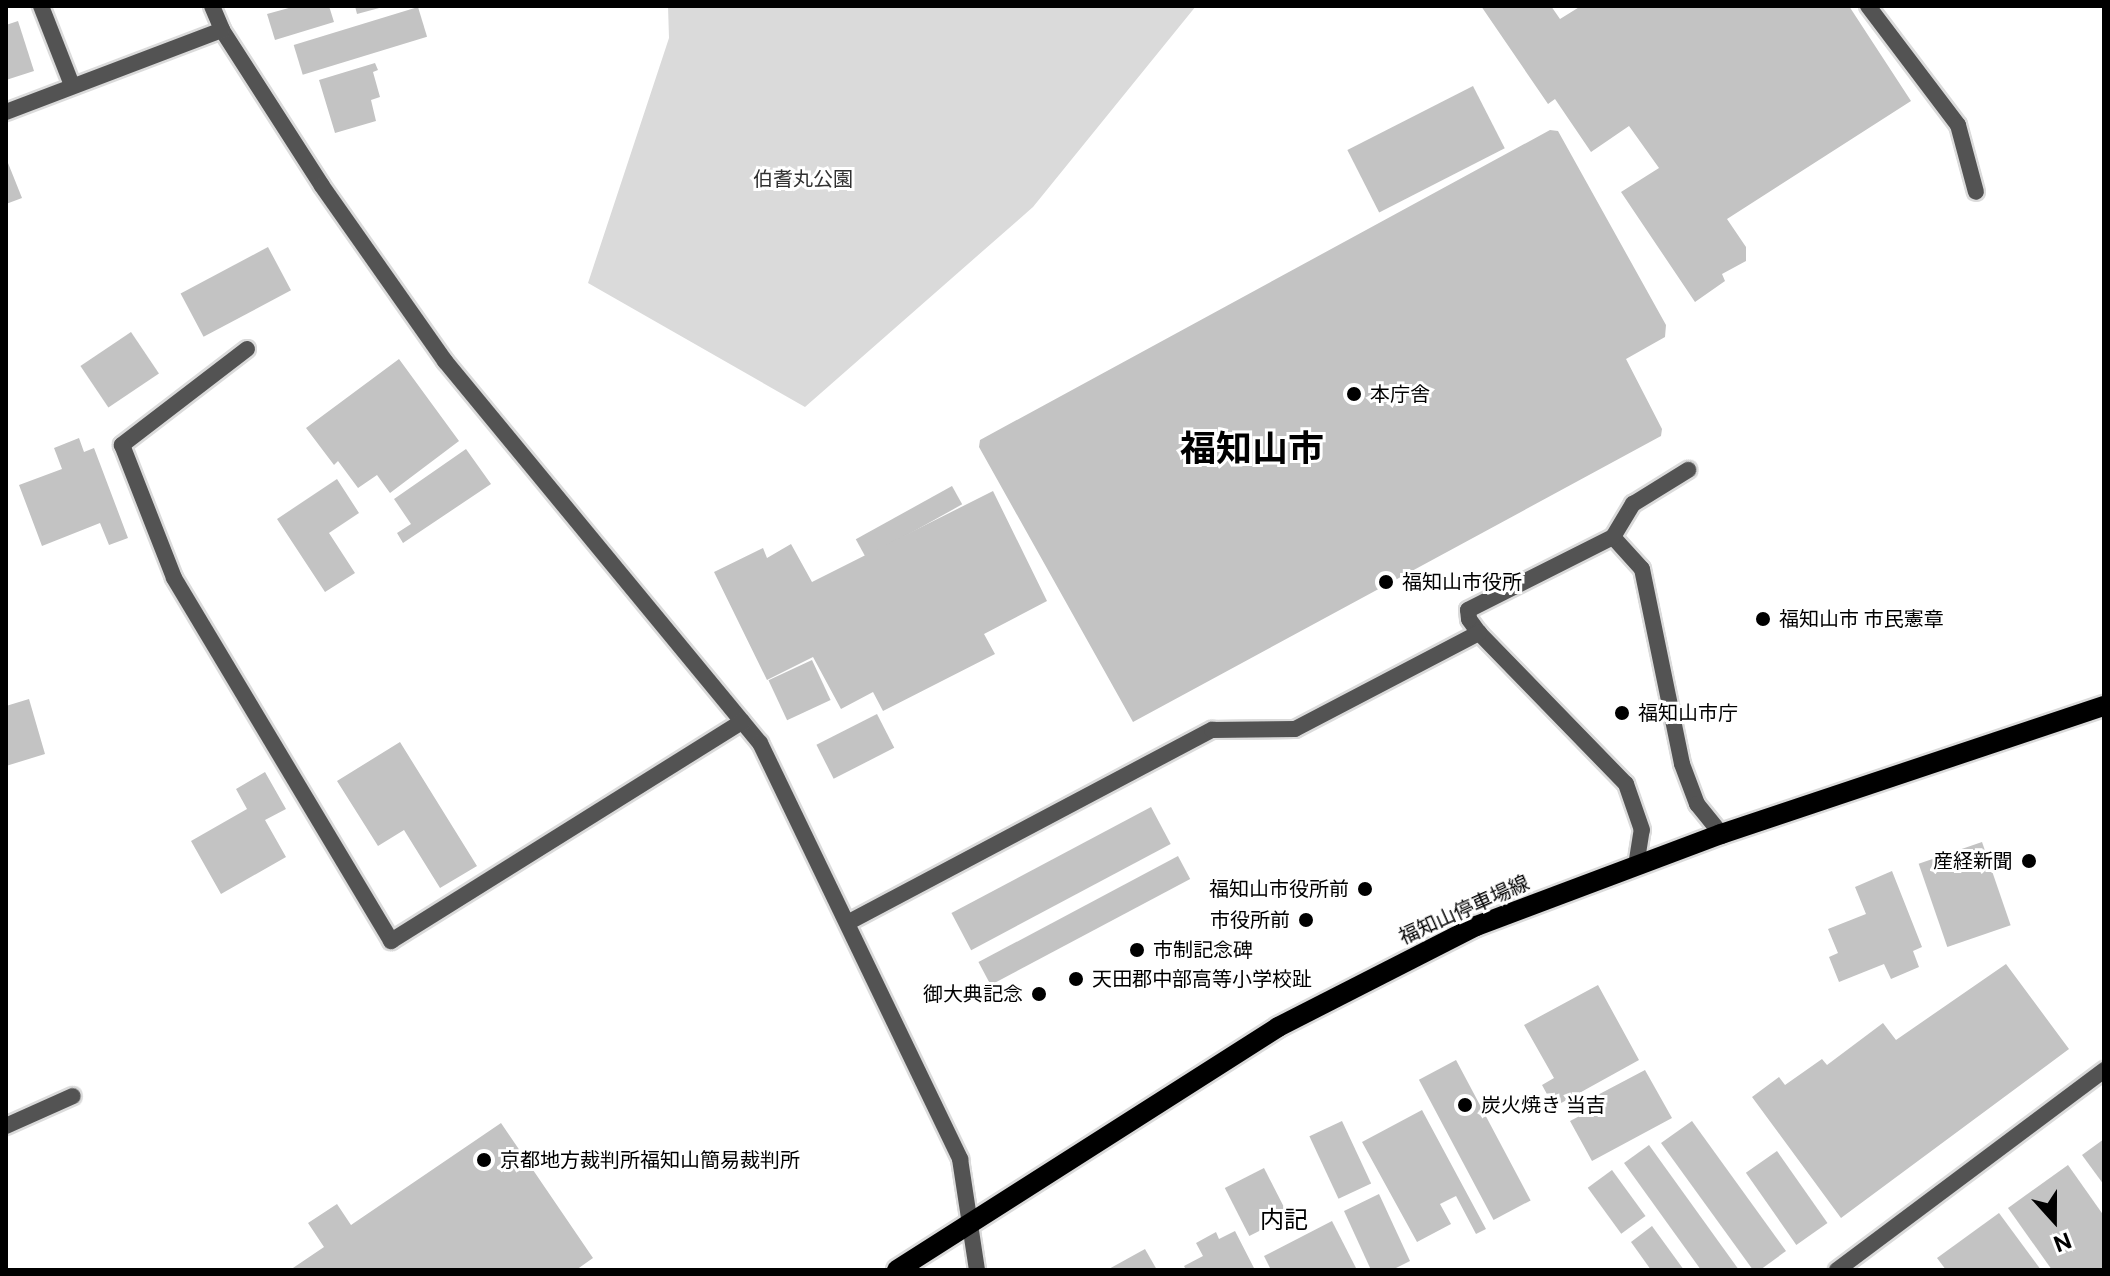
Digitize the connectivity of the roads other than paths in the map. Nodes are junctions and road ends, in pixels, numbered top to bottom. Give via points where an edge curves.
1 (41, 6) edge
2 (212, 6) edge
3 (1868, 6) edge
4 (222, 30) junction
5 (72, 85) junction
6 (6, 112) edge
7 (1976, 192) dead end
8 (247, 349) dead end
9 (1688, 470) dead end
10 (1613, 537) junction
11 (1479, 633) junction
12 (2104, 706) edge
13 (742, 722) junction
14 (1721, 834) junction
15 (1636, 866) junction
16 (849, 922) junction
17 (2104, 1070) edge
18 (73, 1096) dead end
19 (6, 1126) edge
20 (968, 1222) junction
21 (897, 1270) edge
22 (977, 1270) edge
23 (1837, 1270) edge

1 - 5 street
2 - 4 street
3 - 7 street via 1958,125
4 - 5 street
4 - 13 street via 322,186 445,361
5 - 6 street
8 - 13 street via 122,445 174,578 391,941
9 - 10 street via 1633,504
10 - 11 street via 1468,610
10 - 14 street via 1642,569 1682,764 1697,804
11 - 15 street via 1626,784 1642,830
11 - 16 street via 1295,729 1212,730
12 - 14 main road, 福知山停車場線
13 - 16 street via 760,743
14 - 15 main road, 福知山停車場線
15 - 20 main road, 福知山停車場線 via 1476,926 1278,1027
16 - 20 street via 960,1159
17 - 23 street
18 - 19 street
20 - 21 main road, 福知山停車場線
20 - 22 street

